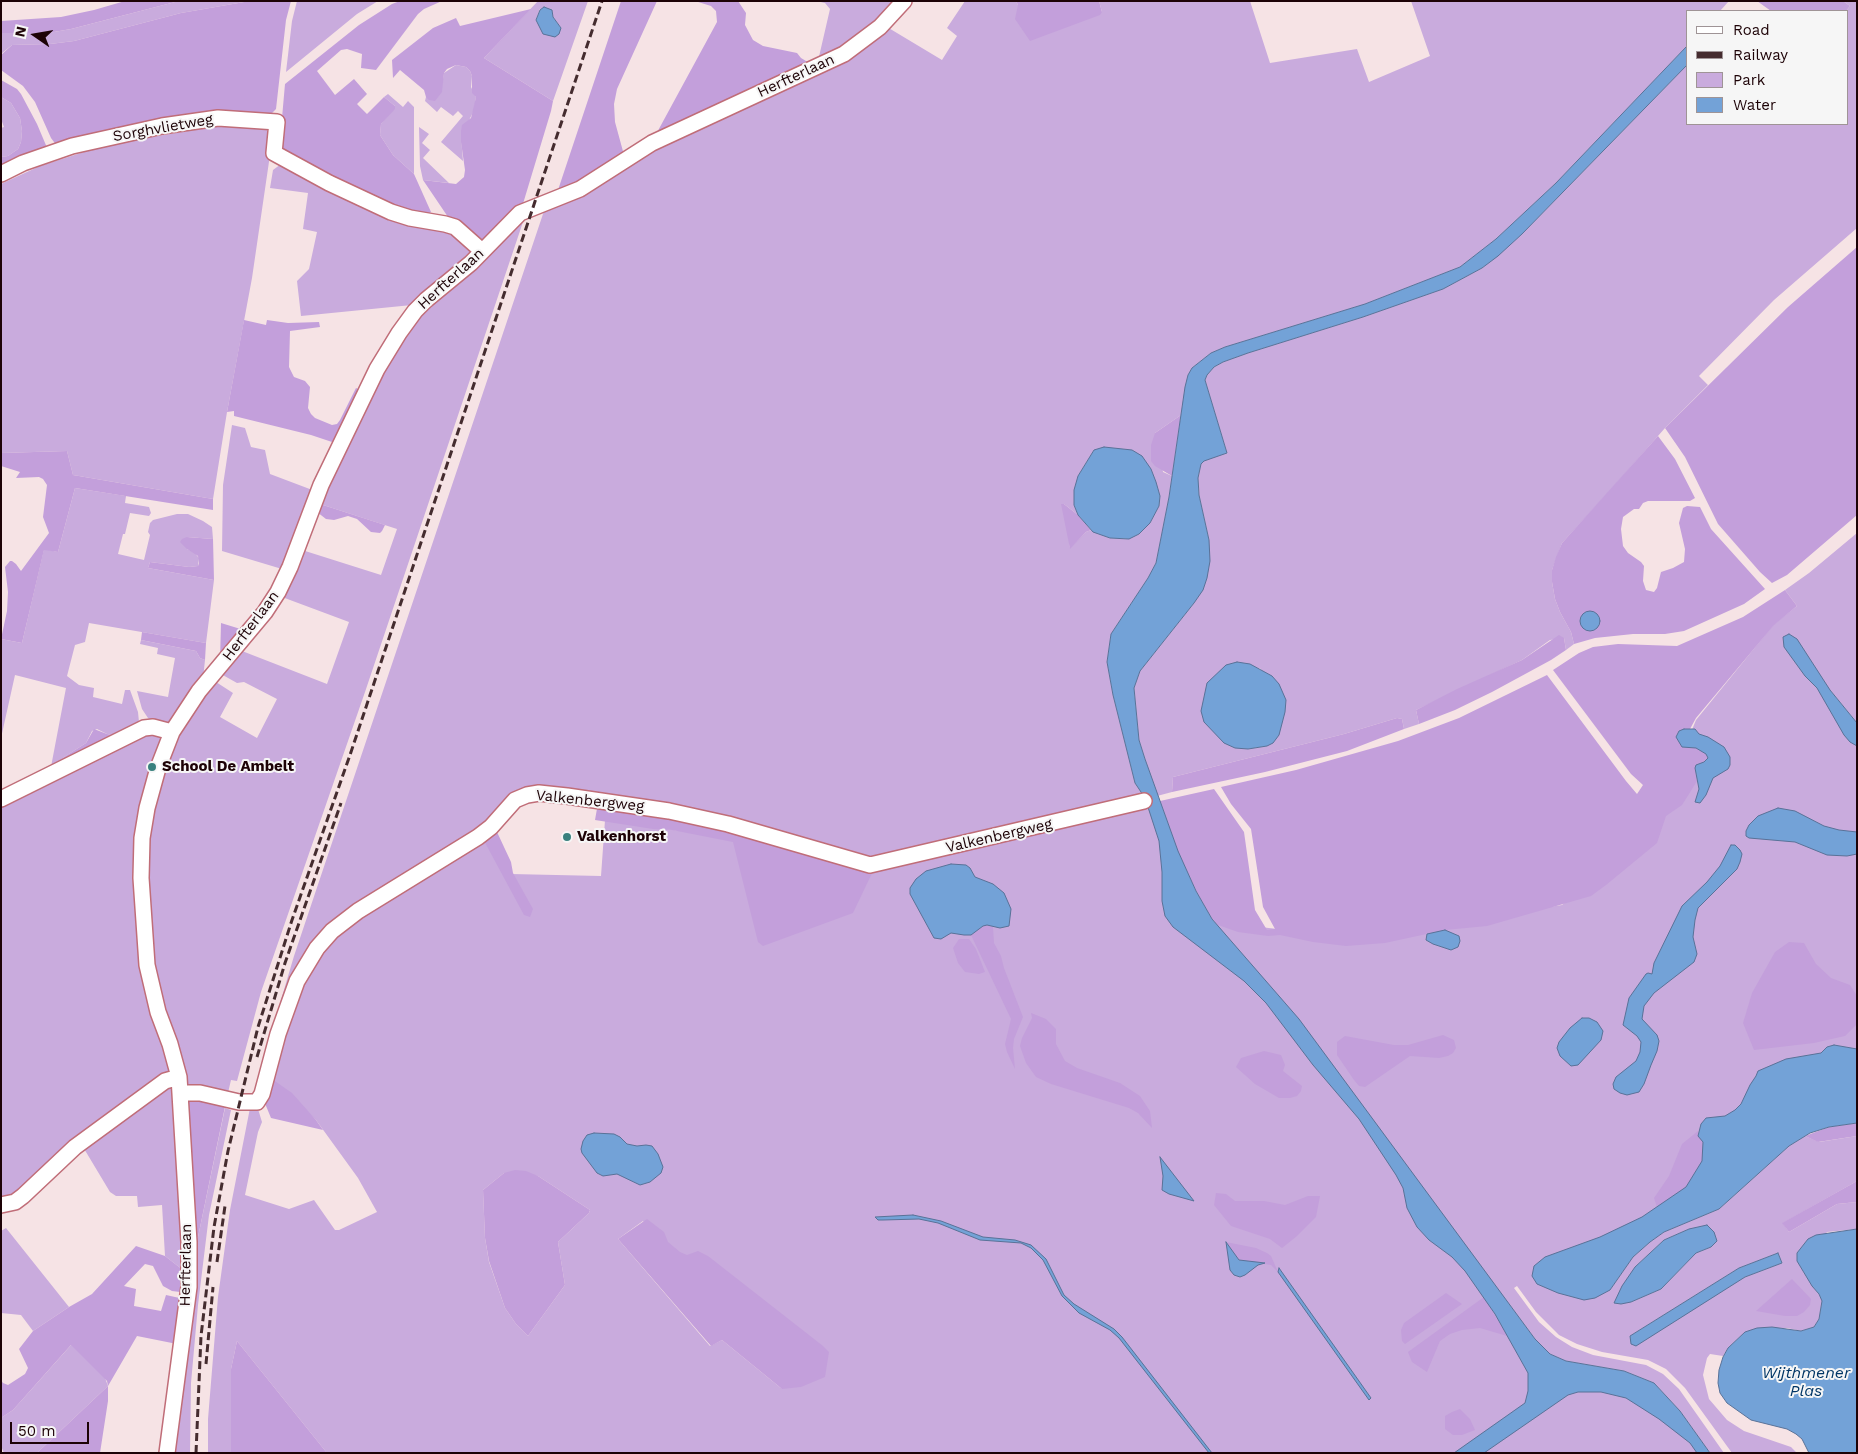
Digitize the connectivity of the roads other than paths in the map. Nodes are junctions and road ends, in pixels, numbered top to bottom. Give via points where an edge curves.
1 (904, 1) edge
2 (1, 174) edge
3 (482, 252) junction
4 (172, 732) junction
5 (1, 798) edge
6 (1144, 801) dead end
7 (179, 1077) junction
8 (181, 1093) junction
9 (1, 1205) edge
10 (167, 1453) edge

1 - 3 street, Herfterlaan via 880,27 844,54 652,143 580,189 520,213
2 - 3 street, Sorghvlietweg via 72,146 162,126 218,118 277,122 274,153 336,187 392,212 455,228
3 - 4 street, Herfterlaan via 426,300 399,333 377,369 321,485 278,592 199,691
4 - 5 street via 144,728
4 - 7 street, Herfterlaan via 147,808 141,878 147,965
6 - 8 street, Valkenbergweg via 870,865 737,826 669,811 558,795 527,795 515,800 478,837 358,910 317,948 297,981 257,1102
7 - 8 street, Herfterlaan
7 - 9 street via 165,1081 75,1147 16,1202
8 - 10 street, Herfterlaan via 189,1279

